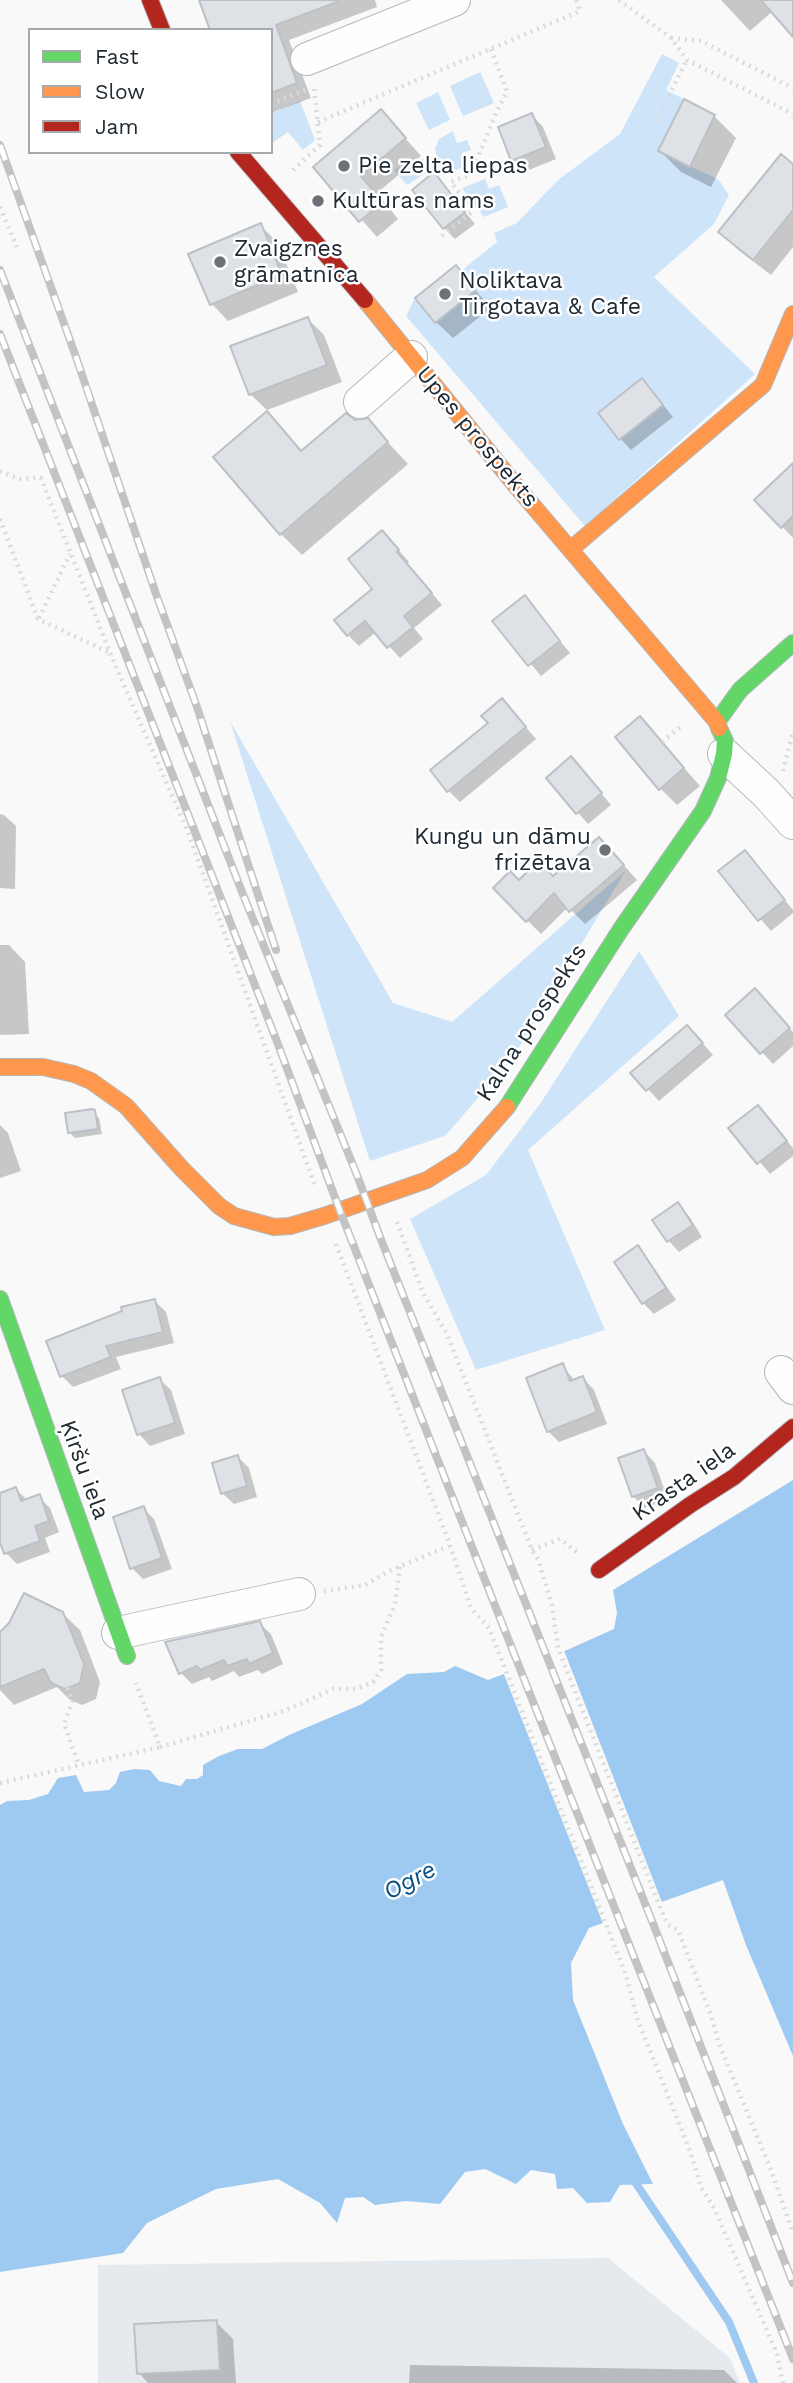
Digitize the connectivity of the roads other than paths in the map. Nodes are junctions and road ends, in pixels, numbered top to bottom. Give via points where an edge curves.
1 (150, 0) edge
2 (454, 0) edge
3 (161, 28) edge
4 (311, 73) road end
5 (240, 154) edge
6 (793, 314) edge
7 (411, 357) junction
8 (360, 402) dead end
9 (571, 549) junction
10 (793, 643) edge
11 (718, 722) junction
12 (724, 754) junction
13 (793, 823) edge
14 (0, 1067) edge
15 (0, 1299) edge
16 (10, 1359) edge
17 (793, 1427) edge
18 (599, 1570) dead end
19 (299, 1594) road end
20 (122, 1644) joint

1 - 3 main road
2 - 4 street
5 - 7 main road, Upes prospekts
6 - 9 main road via 763,384
7 - 8 street
7 - 9 main road, Upes prospekts
9 - 11 main road, Upes prospekts
10 - 11 main road via 740,690
11 - 12 main road, Kalna prospekts
12 - 13 street
12 - 14 main road, Kalna prospekts via 703,811 621,929 514,1100 462,1158 427,1180 324,1216 274,1227 234,1216 219,1206 126,1106 91,1081 43,1067
15 - 16 main road, Ķiršu iela
16 - 20 main road, Ķiršu iela
17 - 18 main road, Krasta iela via 734,1477
19 - 20 street

